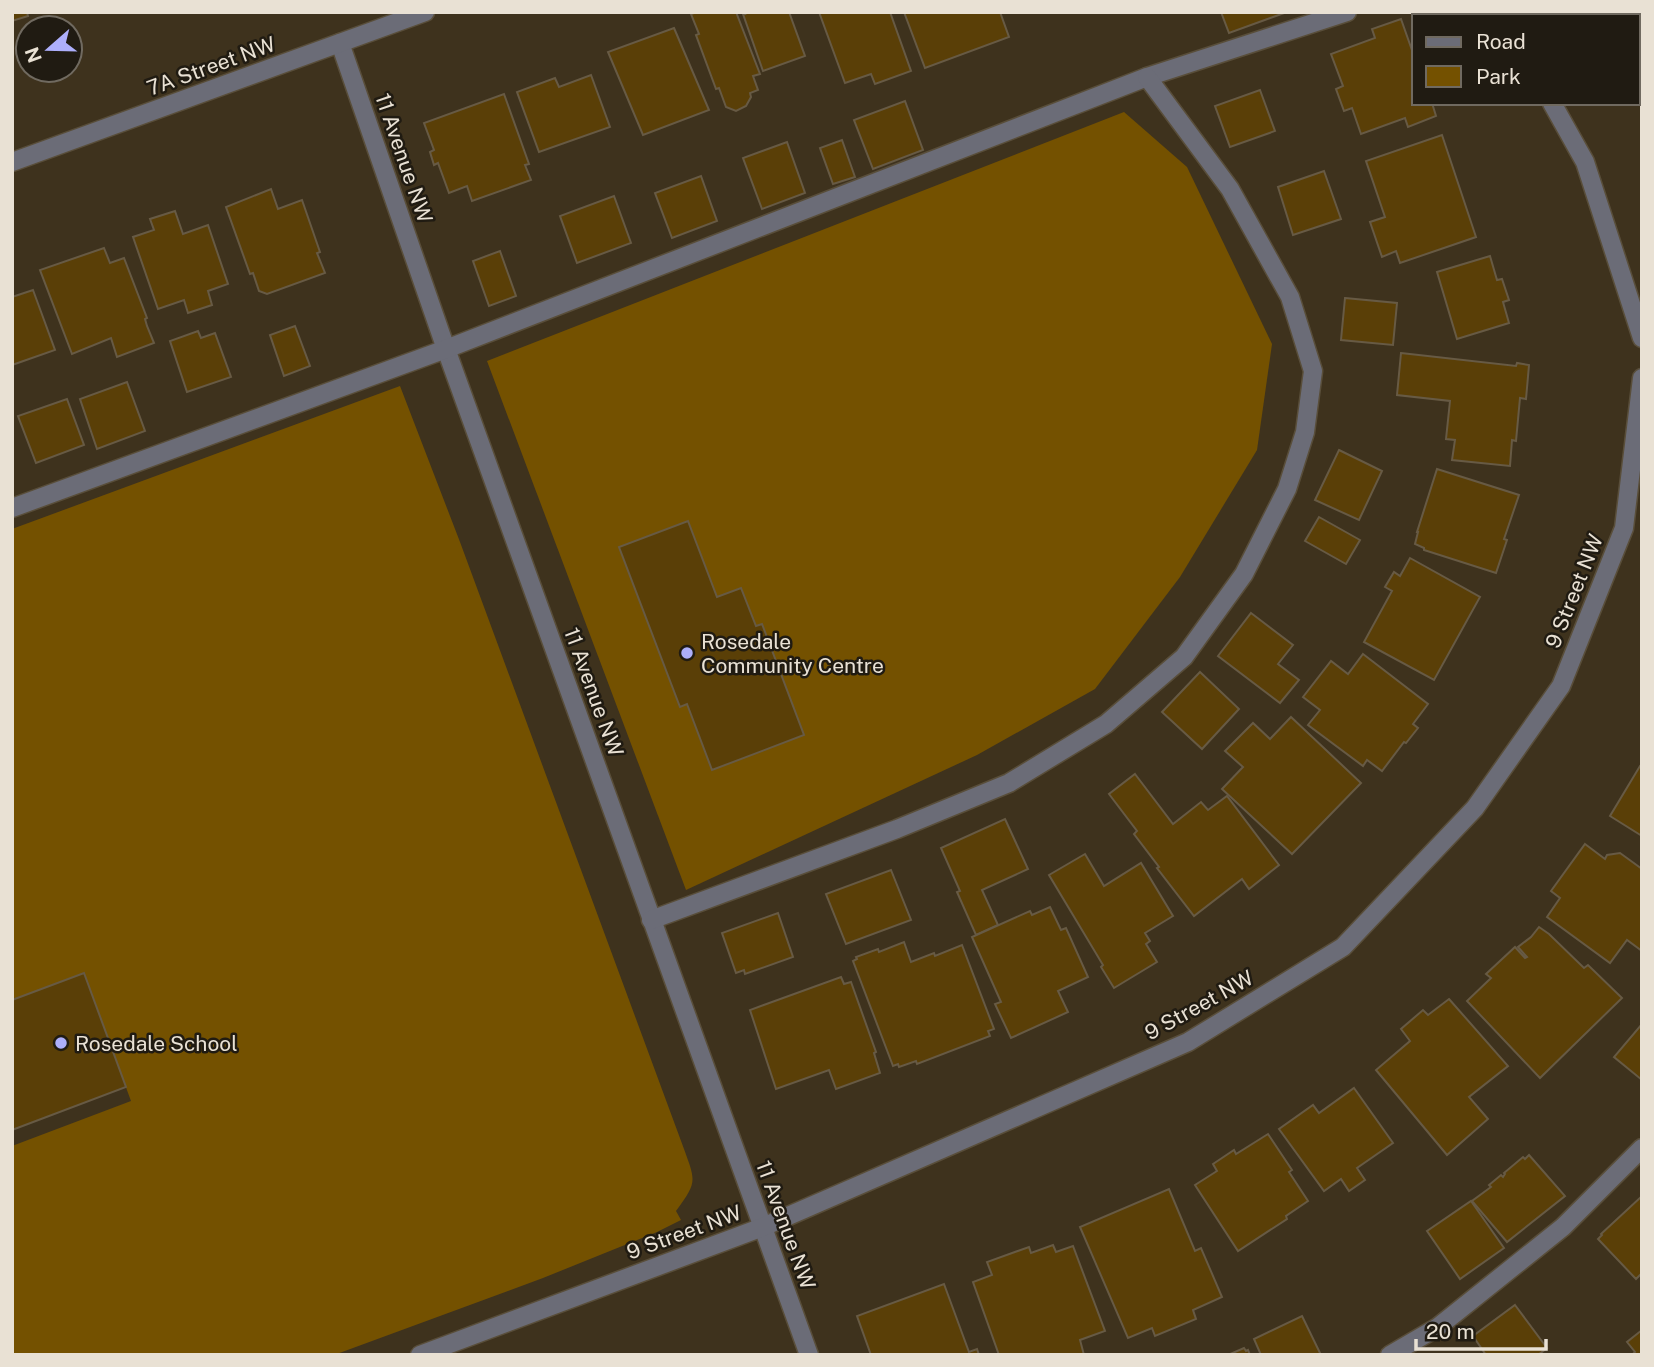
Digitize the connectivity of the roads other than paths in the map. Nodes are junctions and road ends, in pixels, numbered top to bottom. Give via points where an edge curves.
1 (425, 12) edge
2 (1347, 12) edge
3 (340, 43) junction
4 (1147, 78) junction
5 (1553, 105) edge
6 (12, 162) edge
7 (1642, 338) edge
8 (446, 349) junction
9 (1642, 379) edge
10 (12, 508) edge
11 (652, 920) junction
12 (1642, 1148) edge
13 (762, 1227) junction
14 (420, 1355) edge
15 (809, 1355) edge
16 (1390, 1355) edge

1 - 3 street, 7A Street NW
2 - 4 street
3 - 6 street, 7A Street NW
3 - 8 street, 11 Avenue NW
4 - 8 street
4 - 11 street via 1230,189 1290,297 1313,371 1305,432 1287,489 1244,574 1184,657 1106,724 1009,783
5 - 7 street via 1585,162
8 - 10 street
8 - 11 street, 11 Avenue NW
9 - 13 street, 9 Street NW via 1624,528 1561,686 1475,808 1343,947 1188,1042
11 - 13 street, 11 Avenue NW
12 - 16 street via 1563,1227 1438,1326
13 - 14 street, 9 Street NW
13 - 15 street, 11 Avenue NW

